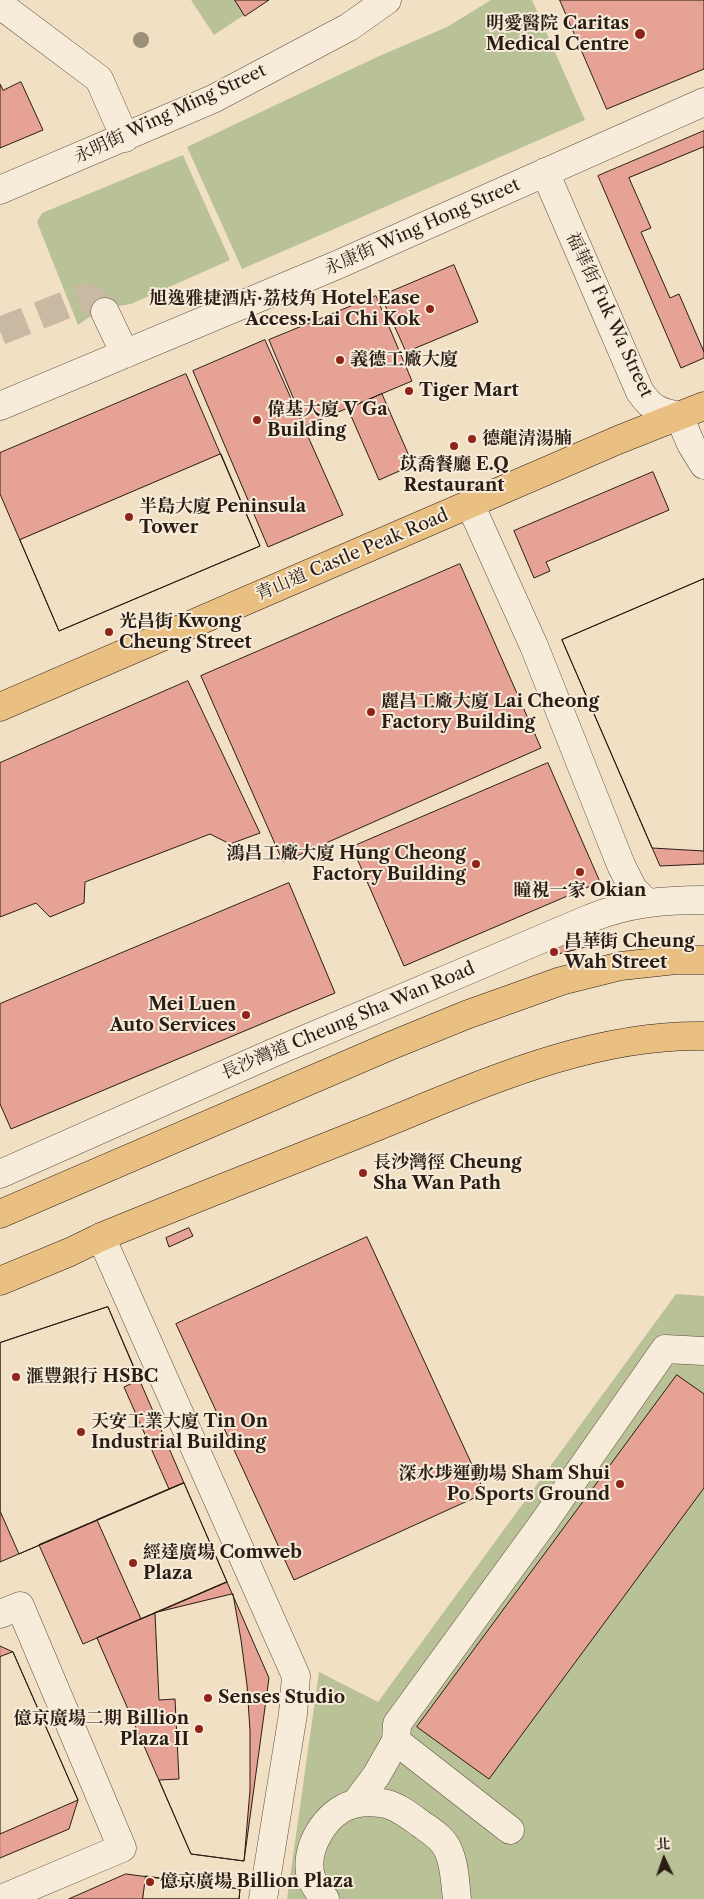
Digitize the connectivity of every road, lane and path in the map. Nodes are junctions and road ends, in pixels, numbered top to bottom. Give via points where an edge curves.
1 (386, 0) edge
2 (0, 7) edge
3 (704, 102) edge
4 (125, 138) junction
5 (545, 172) junction
6 (0, 190) edge
7 (105, 312) tunnel mouth
8 (125, 354) junction
9 (0, 406) edge
10 (704, 406) edge
11 (679, 416) junction
12 (704, 466) edge
13 (470, 504) junction
14 (0, 707) edge
15 (704, 900) edge
16 (646, 902) junction
17 (704, 960) edge
18 (704, 1036) edge
19 (0, 1174) edge
20 (0, 1214) edge
21 (101, 1237) junction
22 (0, 1281) edge
23 (704, 1351) edge
24 (0, 1614) edge
25 (396, 1741) junction
26 (355, 1804) junction
27 (510, 1830) dead end
28 (1, 1899) edge
29 (263, 1899) edge
30 (325, 1899) edge
31 (457, 1899) edge

1 - 4 street, 永明街 Wing Ming Street via 349,27 213,99
2 - 4 street via 99,80
3 - 5 street, 永康街 Wing Hong Street
4 - 6 street, 永明街 Wing Ming Street
5 - 8 street, 永康街 Wing Hong Street via 337,265
5 - 11 street, 福華街 Fuk Wa Street via 640,392 659,412
7 - 8 street
8 - 9 street, 永康街 Wing Hong Street
10 - 11 main road, 青山道 Castle Peak Road
11 - 12 street
11 - 13 main road, 青山道 Castle Peak Road
13 - 14 main road, 青山道 Castle Peak Road
13 - 16 street via 534,646 621,865 633,889
15 - 16 street, 長沙灣道 Cheung Sha Wan Road
16 - 19 street, 長沙灣道 Cheung Sha Wan Road via 607,912 539,938
17 - 20 main road via 620,966 561,981 466,1015
18 - 21 main road via 628,1041 508,1074
21 - 22 main road
21 - 29 street via 296,1676 293,1714
23 - 25 street via 665,1349 397,1724
24 - 28 street via 20,1606 122,1848
25 - 26 street
25 - 27 street
26 - 30 street via 329,1819 318,1833 311,1854 310,1875
26 - 31 street via 383,1803 404,1812 440,1837 448,1849

